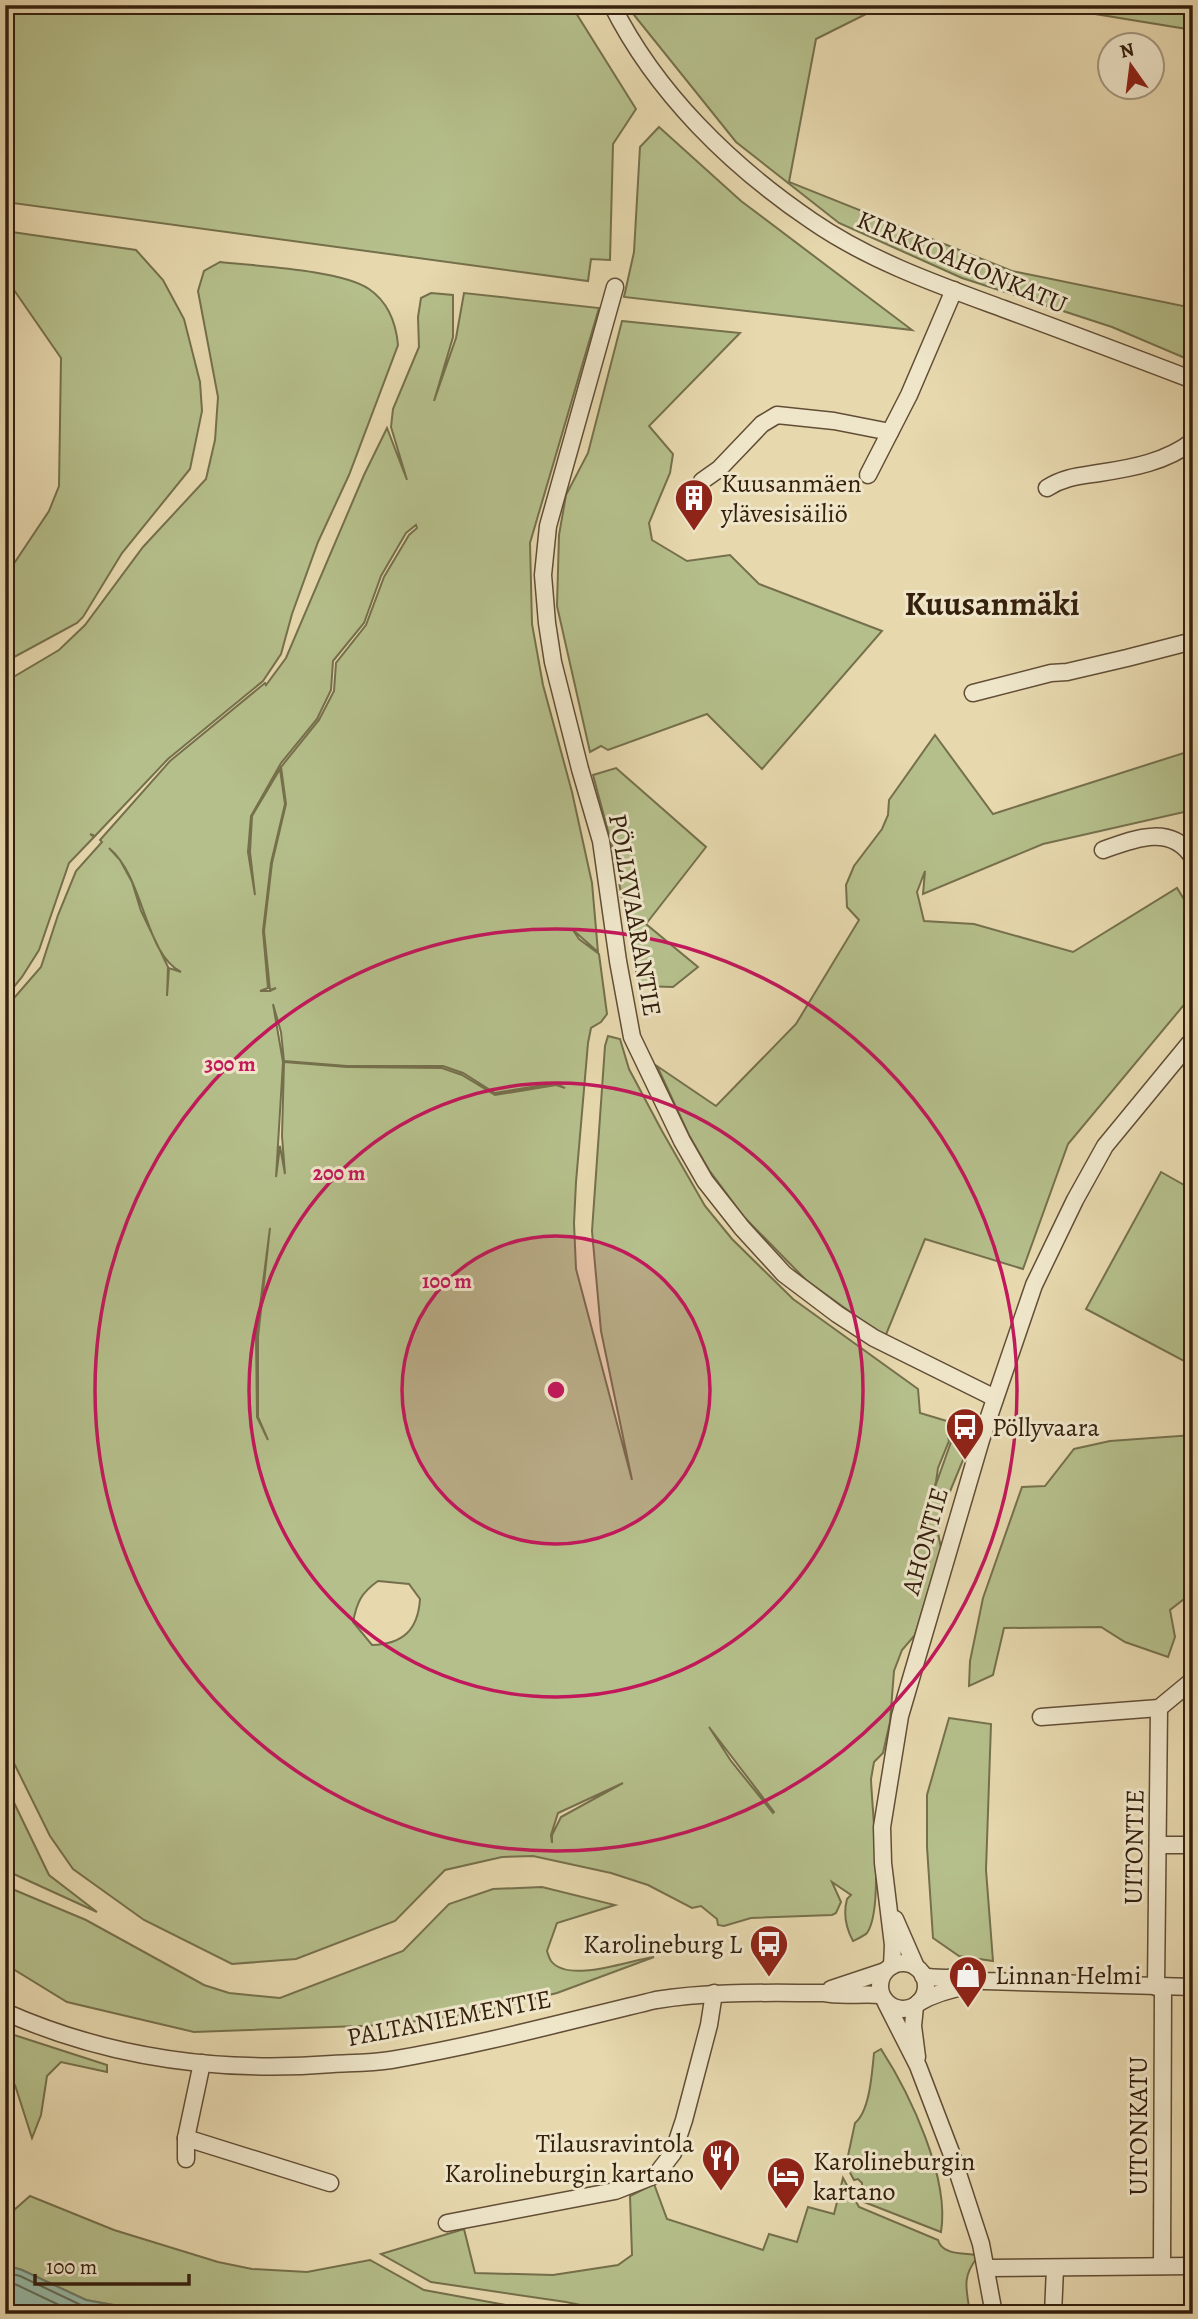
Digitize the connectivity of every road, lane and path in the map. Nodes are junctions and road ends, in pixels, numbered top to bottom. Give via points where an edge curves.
1 (612, 5) edge
2 (615, 287) dead end
3 (954, 290) junction
4 (1193, 380) edge
5 (890, 432) junction
6 (1193, 441) edge
7 (868, 475) dead end
8 (702, 481) dead end
9 (1047, 488) dead end
10 (1193, 641) edge
11 (973, 693) dead end
12 (1103, 850) dead end
13 (1193, 858) edge
14 (1193, 1039) edge
15 (995, 1398) junction
16 (1193, 1680) edge
17 (1159, 1708) junction
18 (1041, 1717) dead end
19 (1159, 1845) junction
20 (1193, 1845) edge
21 (887, 1901) junction
22 (888, 1968) junction
23 (920, 1971) junction
24 (985, 1981) junction
25 (1159, 1987) junction
26 (1193, 1987) edge
27 (714, 1993) junction
28 (823, 1993) junction
29 (884, 1999) junction
30 (916, 2005) junction
31 (5, 2012) edge
32 (202, 2063) junction
33 (918, 2066) junction
34 (186, 2138) junction
35 (186, 2160) dead end
36 (331, 2183) dead end
37 (447, 2223) dead end
38 (1162, 2266) junction
39 (1193, 2266) edge
40 (987, 2268) junction
41 (1055, 2268) junction
42 (994, 2314) edge
43 (1053, 2314) edge

1 - 3 street, KIRKKOAHONKATU via 680,106 768,188 812,222
2 - 15 street, PÖLLYVAARANTIE via 548,526 543,575 553,662 601,841 632,1037 705,1181 784,1274 874,1338
3 - 4 street, KIRKKOAHONKATU
3 - 5 street
5 - 7 street
5 - 8 street via 777,415
6 - 9 street via 1161,459 1063,478
10 - 11 street
12 - 13 street via 1141,836 1175,839
14 - 15 street, AHONTIE via 1105,1146 1075,1200 1034,1285
15 - 21 street, AHONTIE via 900,1716 882,1827
16 - 17 street
17 - 18 street
17 - 19 street, UITONTIE
19 - 20 street
19 - 25 street, UITONTIE
21 - 22 street, AHONTIE via 893,1945
21 - 23 street, AHONTIE
22 - 23 street via 901,1963
22 - 28 street, PALTANIEMENTIE
22 - 29 street via 880,1982
23 - 24 street via 944,1979
23 - 30 street via 925,1992
24 - 25 street
24 - 30 street via 946,1990
25 - 26 street
25 - 38 street, UITONKATU
27 - 28 street, PALTANIEMENTIE
27 - 32 street, PALTANIEMENTIE via 656,2000 388,2060 299,2067
27 - 37 street via 684,2120 673,2153 656,2175 615,2191
28 - 29 street, PALTANIEMENTIE via 861,1993
29 - 30 street via 898,2009
29 - 33 street
30 - 33 street
31 - 32 street, PALTANIEMENTIE via 97,2045
32 - 34 street
33 - 40 street
34 - 35 street
34 - 36 street
38 - 39 street
38 - 41 street
40 - 41 street
40 - 42 street
41 - 43 street

